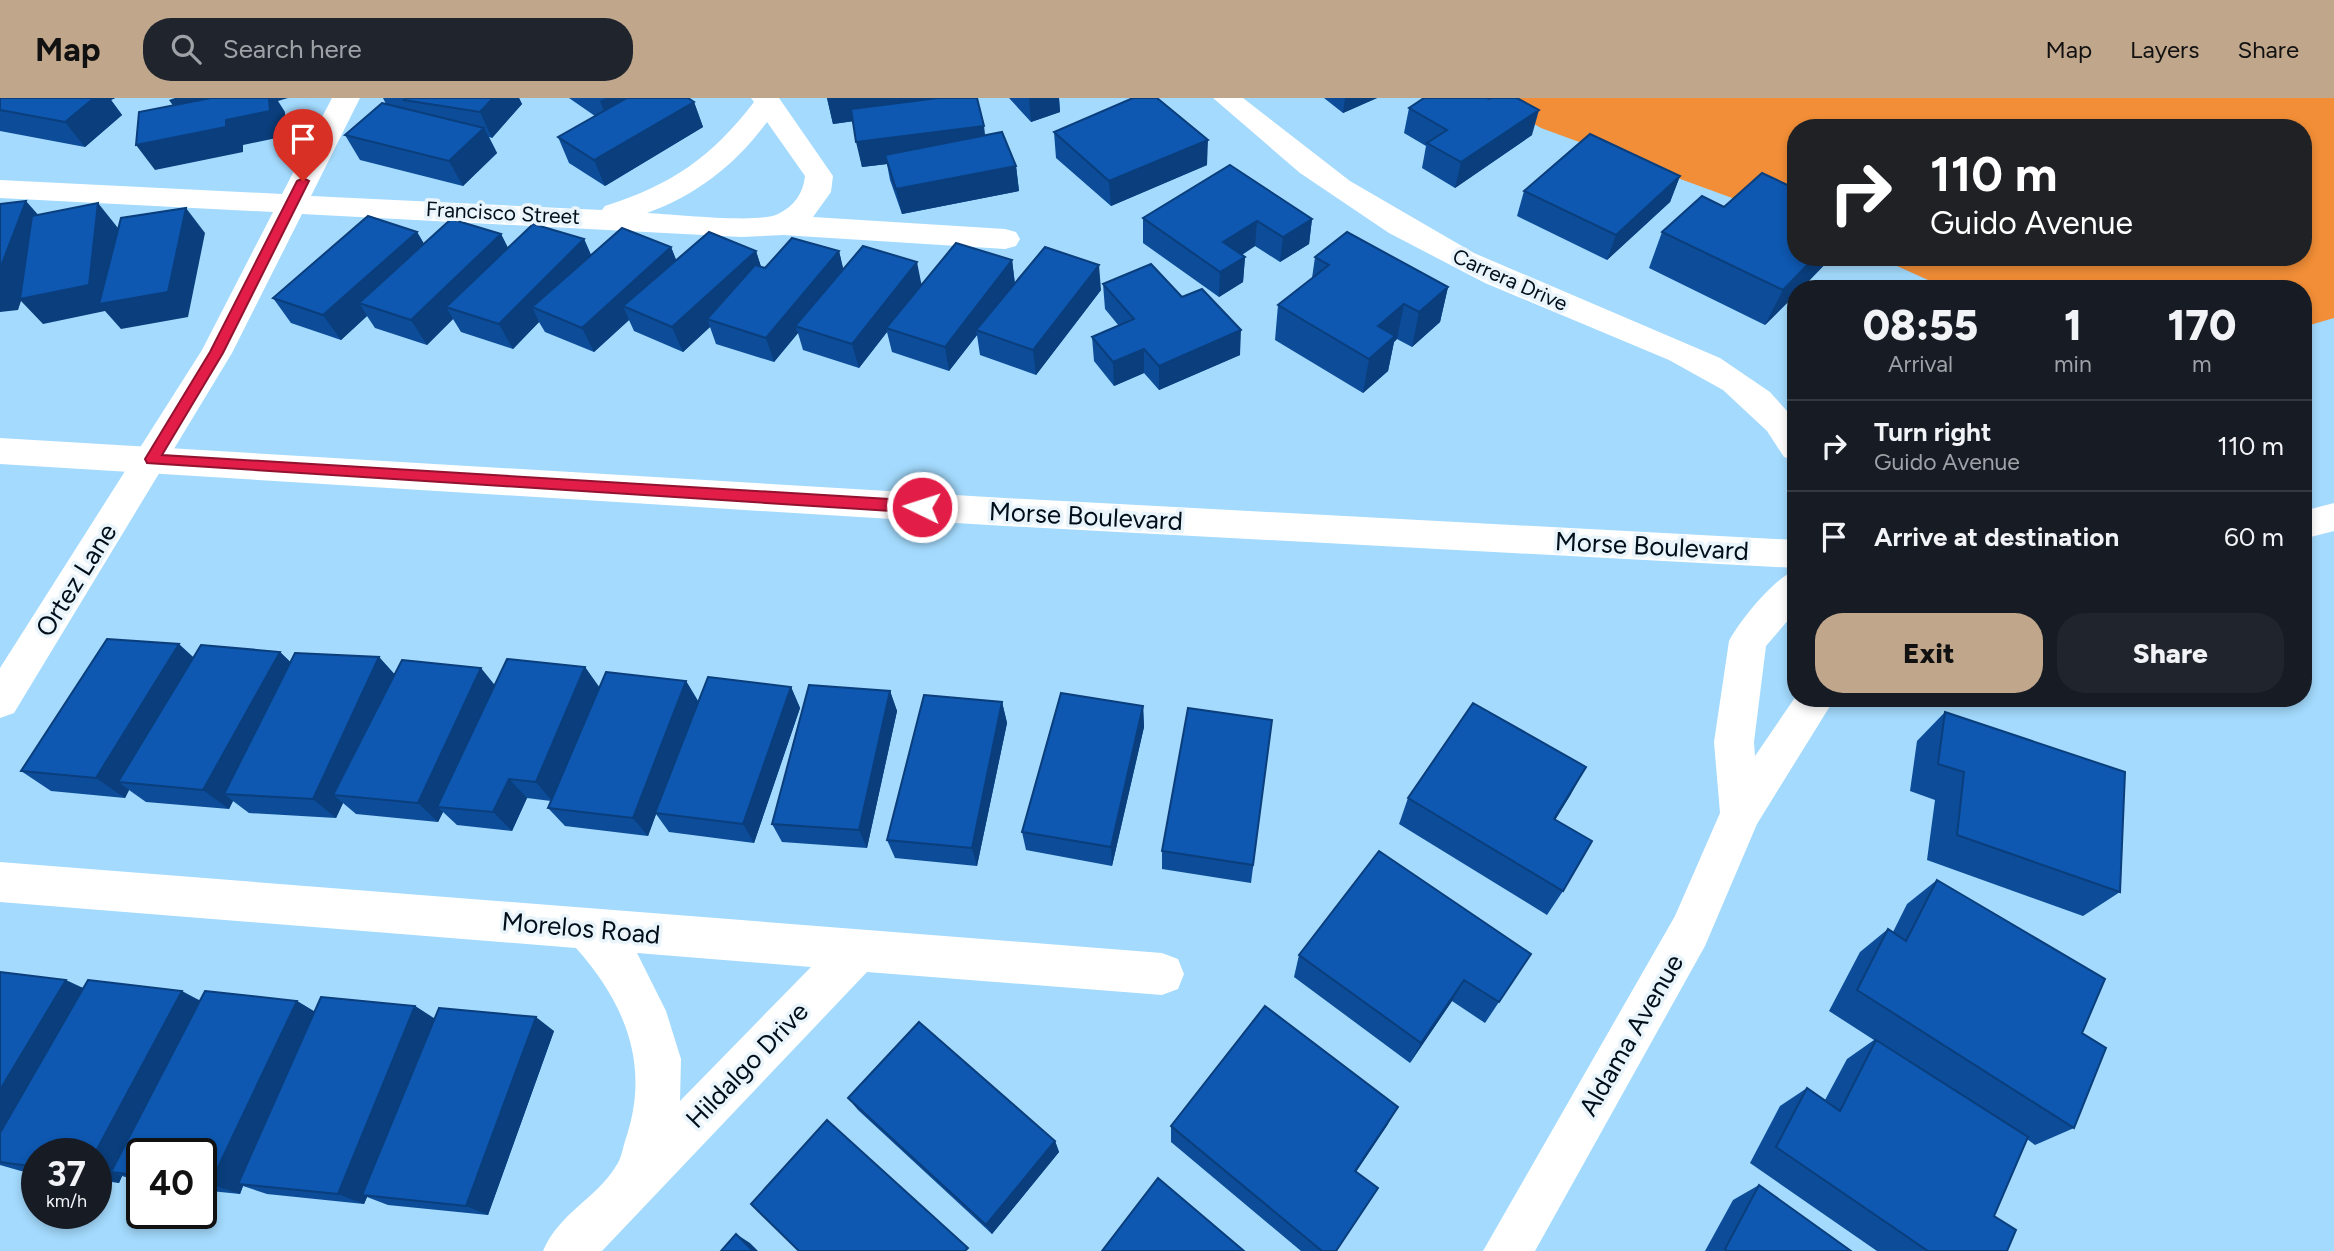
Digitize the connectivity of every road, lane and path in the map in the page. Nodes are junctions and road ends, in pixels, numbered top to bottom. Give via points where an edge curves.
1 (346, 98) edge
2 (1227, 98) edge
3 (766, 100) edge
4 (0, 189) edge
5 (293, 202) junction
6 (596, 219) junction
7 (783, 225) junction
8 (1005, 239) dead end
9 (1787, 432) edge
10 (0, 451) edge
11 (152, 459) junction
12 (2334, 517) edge
13 (2312, 523) edge
14 (1787, 554) edge
15 (1787, 596) edge
16 (0, 701) edge
17 (1810, 707) edge
18 (1741, 813) junction
19 (0, 881) edge
20 (587, 929) junction
21 (858, 950) junction
22 (1162, 974) dead end
23 (637, 1180) junction
24 (568, 1251) edge
25 (1508, 1251) edge

1 - 5 street, Ortez Lane
2 - 9 street, Carrera Drive via 1263,132 1326,179 1415,235 1541,296 1721,371
3 - 6 street via 738,144 708,171 641,205
3 - 7 street via 819,176 820,189 814,200
4 - 5 street, Francisco Street
5 - 6 street, Francisco Street
5 - 11 street, Ortez Lane via 216,353
6 - 7 street, Francisco Street
7 - 8 street, Francisco Street
10 - 11 street, Morse Boulevard
11 - 14 street, Morse Boulevard
11 - 16 street, Ortez Lane
12 - 13 street
15 - 18 street, Aldama Avenue via 1748,641 1734,742
17 - 18 street, Aldama Avenue
18 - 25 street, Aldama Avenue via 1690,931
19 - 20 street, Morelos Road
20 - 21 street, Morelos Road
20 - 23 street, Hildalgo Drive via 620,964 643,1011 658,1059 656,1117
21 - 22 street, Morelos Road
21 - 23 street, Hildalgo Drive
23 - 24 street, Hildalgo Drive

